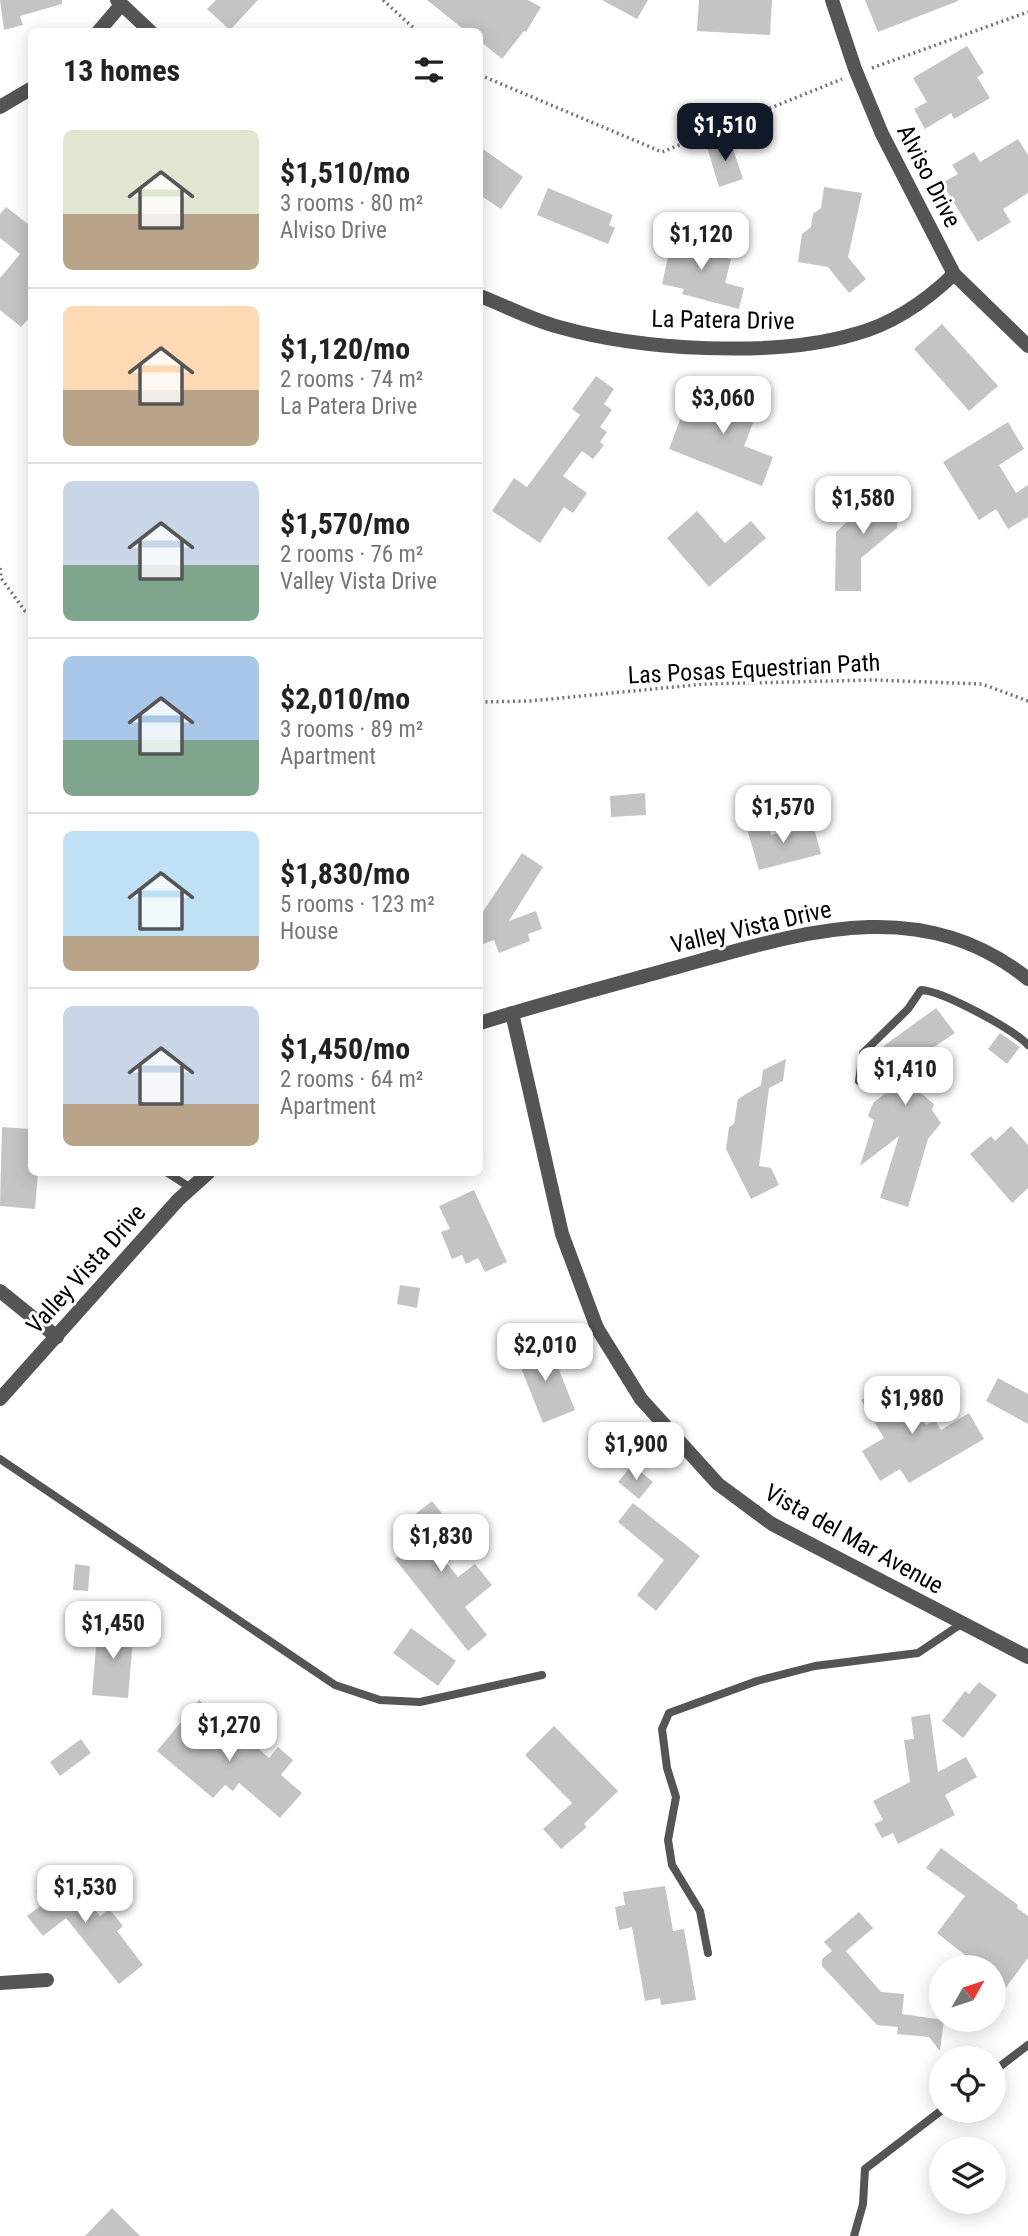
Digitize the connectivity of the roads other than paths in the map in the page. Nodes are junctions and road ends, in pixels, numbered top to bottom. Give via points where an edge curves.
1 (832, 0) edge
2 (119, 2) edge
3 (101, 28) edge
4 (147, 28) edge
5 (28, 90) edge
6 (0, 107) edge
7 (954, 274) junction
8 (483, 297) edge
9 (1028, 346) edge
10 (1028, 979) edge
11 (512, 1013) junction
12 (483, 1022) edge
13 (1028, 1045) edge
14 (859, 1081) dead end
15 (172, 1176) edge
16 (204, 1176) edge
17 (191, 1188) junction
18 (0, 1291) edge
19 (57, 1337) junction
20 (0, 1399) edge
21 (0, 1460) edge
22 (961, 1624) junction
23 (1028, 1657) edge
24 (542, 1675) dead end
25 (708, 1954) dead end
26 (47, 1980) dead end
27 (0, 1983) edge
28 (1028, 2045) edge
29 (1006, 2062) edge
30 (929, 2120) edge
31 (854, 2236) edge

1 - 7 street, Alviso Drive via 882,134
2 - 3 street
2 - 4 street
5 - 6 street
7 - 8 street, La Patera Drive via 892,320 807,344 648,343 559,327
7 - 9 street, Alviso Drive
10 - 11 street, Valley Vista Drive via 962,941 914,928 865,926 791,936
11 - 12 street, Valley Vista Drive
11 - 22 street, Vista del Mar Avenue via 562,1234 597,1328 641,1399 719,1483 772,1524
13 - 14 lane via 1006,1027 921,990 863,1053
15 - 17 lane
16 - 17 street, Valley Vista Drive
17 - 19 street, Valley Vista Drive
18 - 19 street
19 - 20 street, Valley Vista Drive
21 - 24 lane via 335,1685 380,1700 420,1702
22 - 23 street, Vista del Mar Avenue
22 - 25 lane via 918,1653 815,1666 669,1713 662,1729 676,1797 668,1840 672,1865 701,1911
26 - 27 street
28 - 29 lane
30 - 31 lane via 865,2169 863,2204

